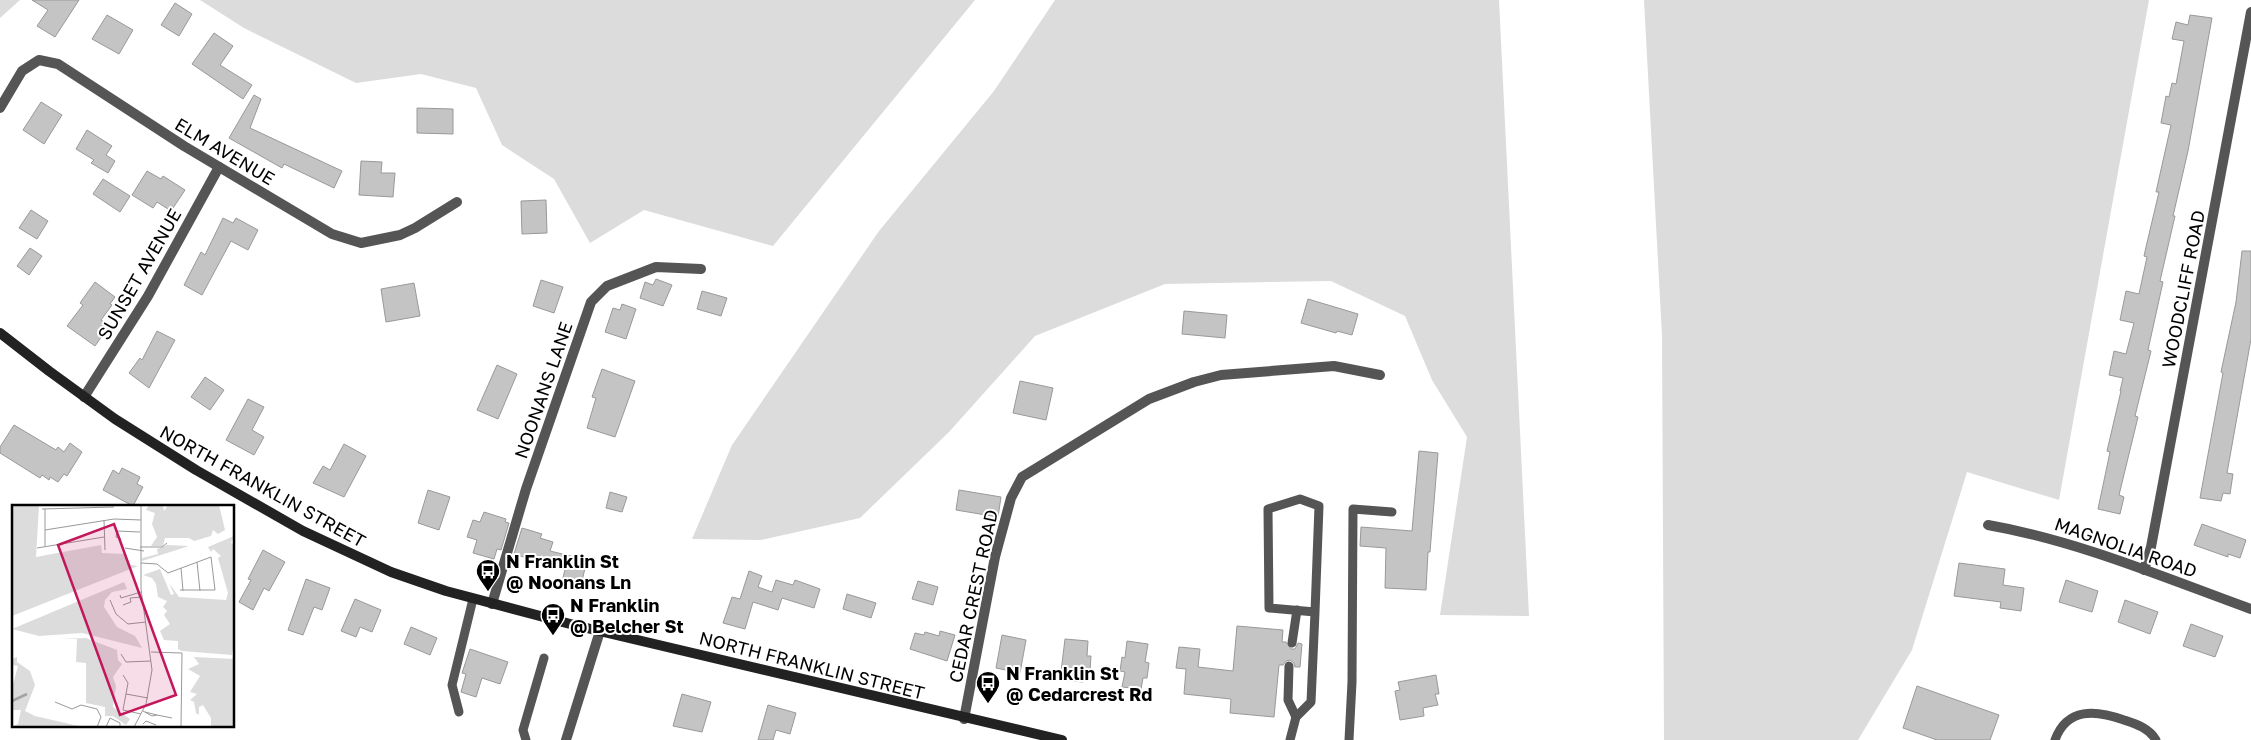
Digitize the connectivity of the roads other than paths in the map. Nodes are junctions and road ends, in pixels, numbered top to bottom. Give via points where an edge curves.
1 (2251, 12) edge
2 (0, 108) edge
3 (219, 166) junction
4 (458, 202) dead end
5 (701, 269) dead end
6 (0, 333) edge
7 (1380, 375) dead end
8 (84, 396) junction
9 (1392, 512) dead end
10 (1988, 525) dead end
11 (2144, 570) junction
12 (473, 599) junction
13 (492, 604) junction
14 (2251, 609) edge
15 (1297, 610) junction
16 (1315, 612) junction
17 (600, 631) junction
18 (1292, 643) dead end
19 (544, 658) dead end
20 (1289, 666) dead end
21 (459, 712) dead end
22 (1296, 718) junction
23 (964, 719) junction
24 (526, 740) edge
25 (566, 740) edge
26 (1062, 740) edge
27 (1290, 740) edge
28 (1349, 740) edge
29 (2055, 740) edge
30 (2156, 740) edge

1 - 11 street, WOODCLIFF ROAD via 2153,538
2 - 3 street, ELM AVENUE via 22,70 39,60 58,64
3 - 4 street, ELM AVENUE via 332,234 361,242 400,235
3 - 8 street, SUNSET AVENUE via 148,296
5 - 13 street, NOONANS LANE via 656,267 607,286 591,302 526,489
6 - 8 main road, NORTH FRANKLIN STREET
7 - 23 street, CEDAR CREST ROAD via 1334,366 1221,375 1194,382 1149,400 1022,477 1011,498 995,557
8 - 12 main road, NORTH FRANKLIN STREET via 196,470 303,531 392,572
9 - 28 lane via 1353,509
10 - 11 street, MAGNOLIA ROAD via 2050,537
11 - 14 street, MAGNOLIA ROAD
12 - 13 main road, NORTH FRANKLIN STREET
12 - 21 lane via 452,685
13 - 17 main road, NORTH FRANKLIN STREET
15 - 16 lane
15 - 16 lane via 1269,608 1268,509 1300,499 1319,506
15 - 18 lane
16 - 22 lane via 1311,702
17 - 23 main road, NORTH FRANKLIN STREET
17 - 25 street
19 - 24 lane via 523,730
20 - 22 lane via 1288,700
22 - 27 lane
23 - 26 main road, NORTH FRANKLIN STREET
29 - 30 lane via 2069,719 2100,713 2141,726

